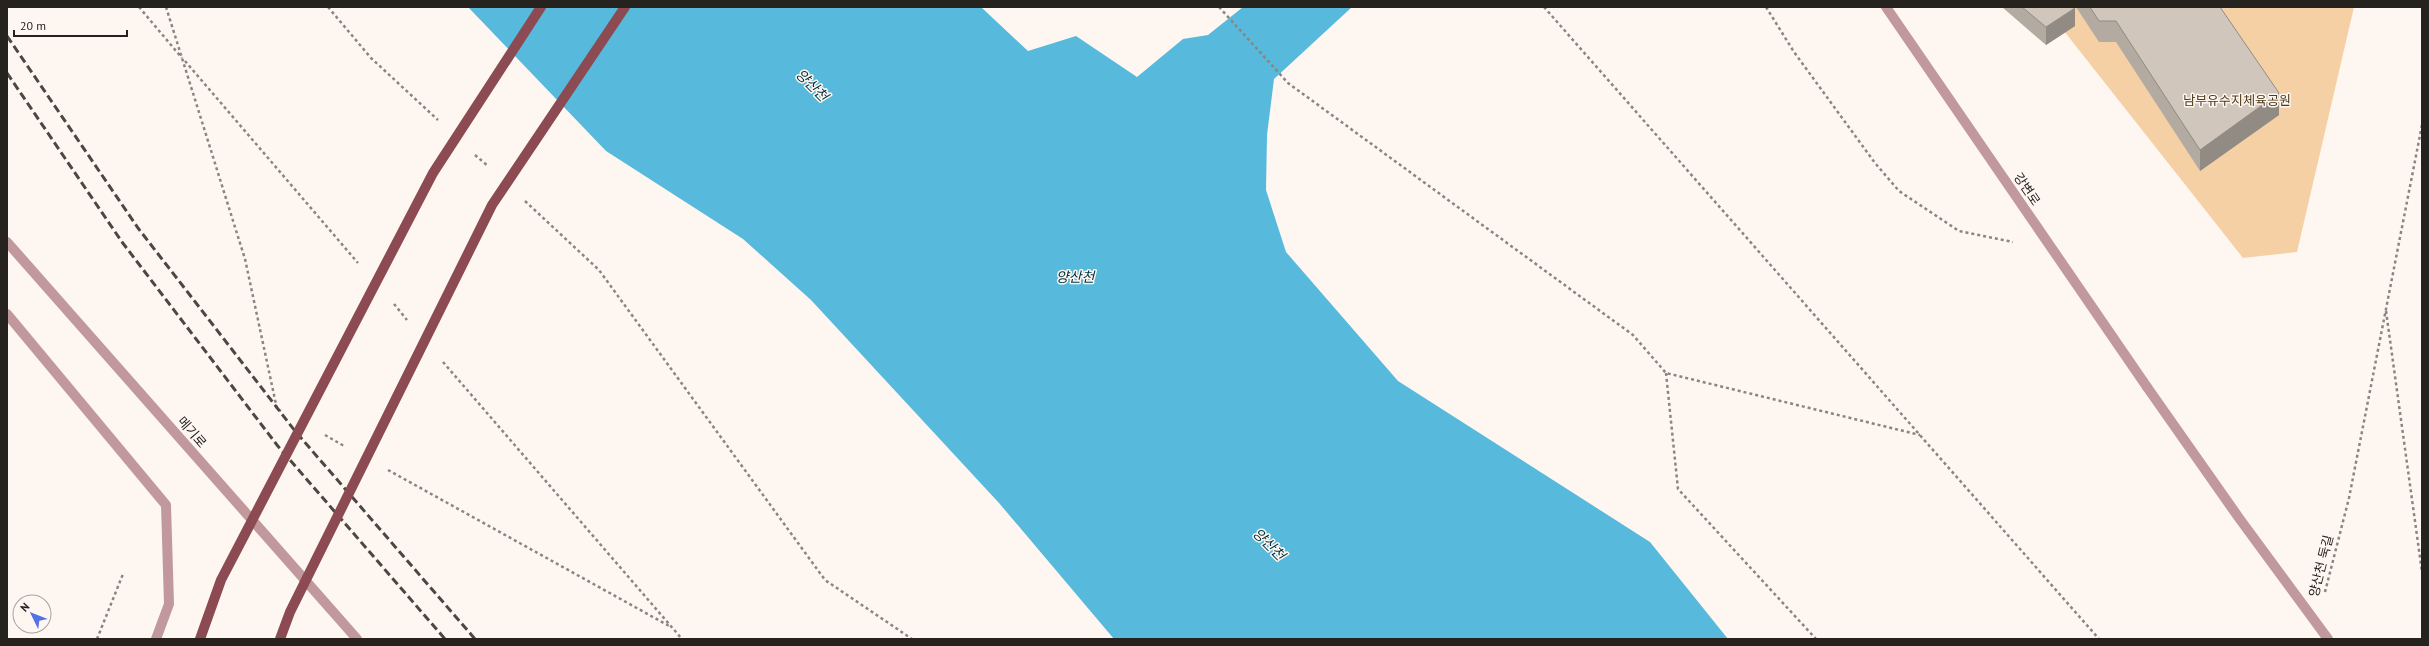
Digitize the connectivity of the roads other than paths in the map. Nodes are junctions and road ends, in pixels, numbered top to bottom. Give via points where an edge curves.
1 (541, 7) edge
2 (625, 7) edge
3 (1886, 7) edge
4 (7, 242) edge
5 (7, 314) edge
6 (156, 639) edge
7 (200, 639) edge
8 (280, 639) edge
9 (356, 639) edge
10 (2328, 639) edge

1 - 7 main road, bridge via 433,173 222,580
2 - 8 main road, bridge via 492,205 290,612
3 - 10 street, 강변로, bridge via 2147,387
4 - 9 street, 메기로
5 - 6 street via 166,505 169,604

